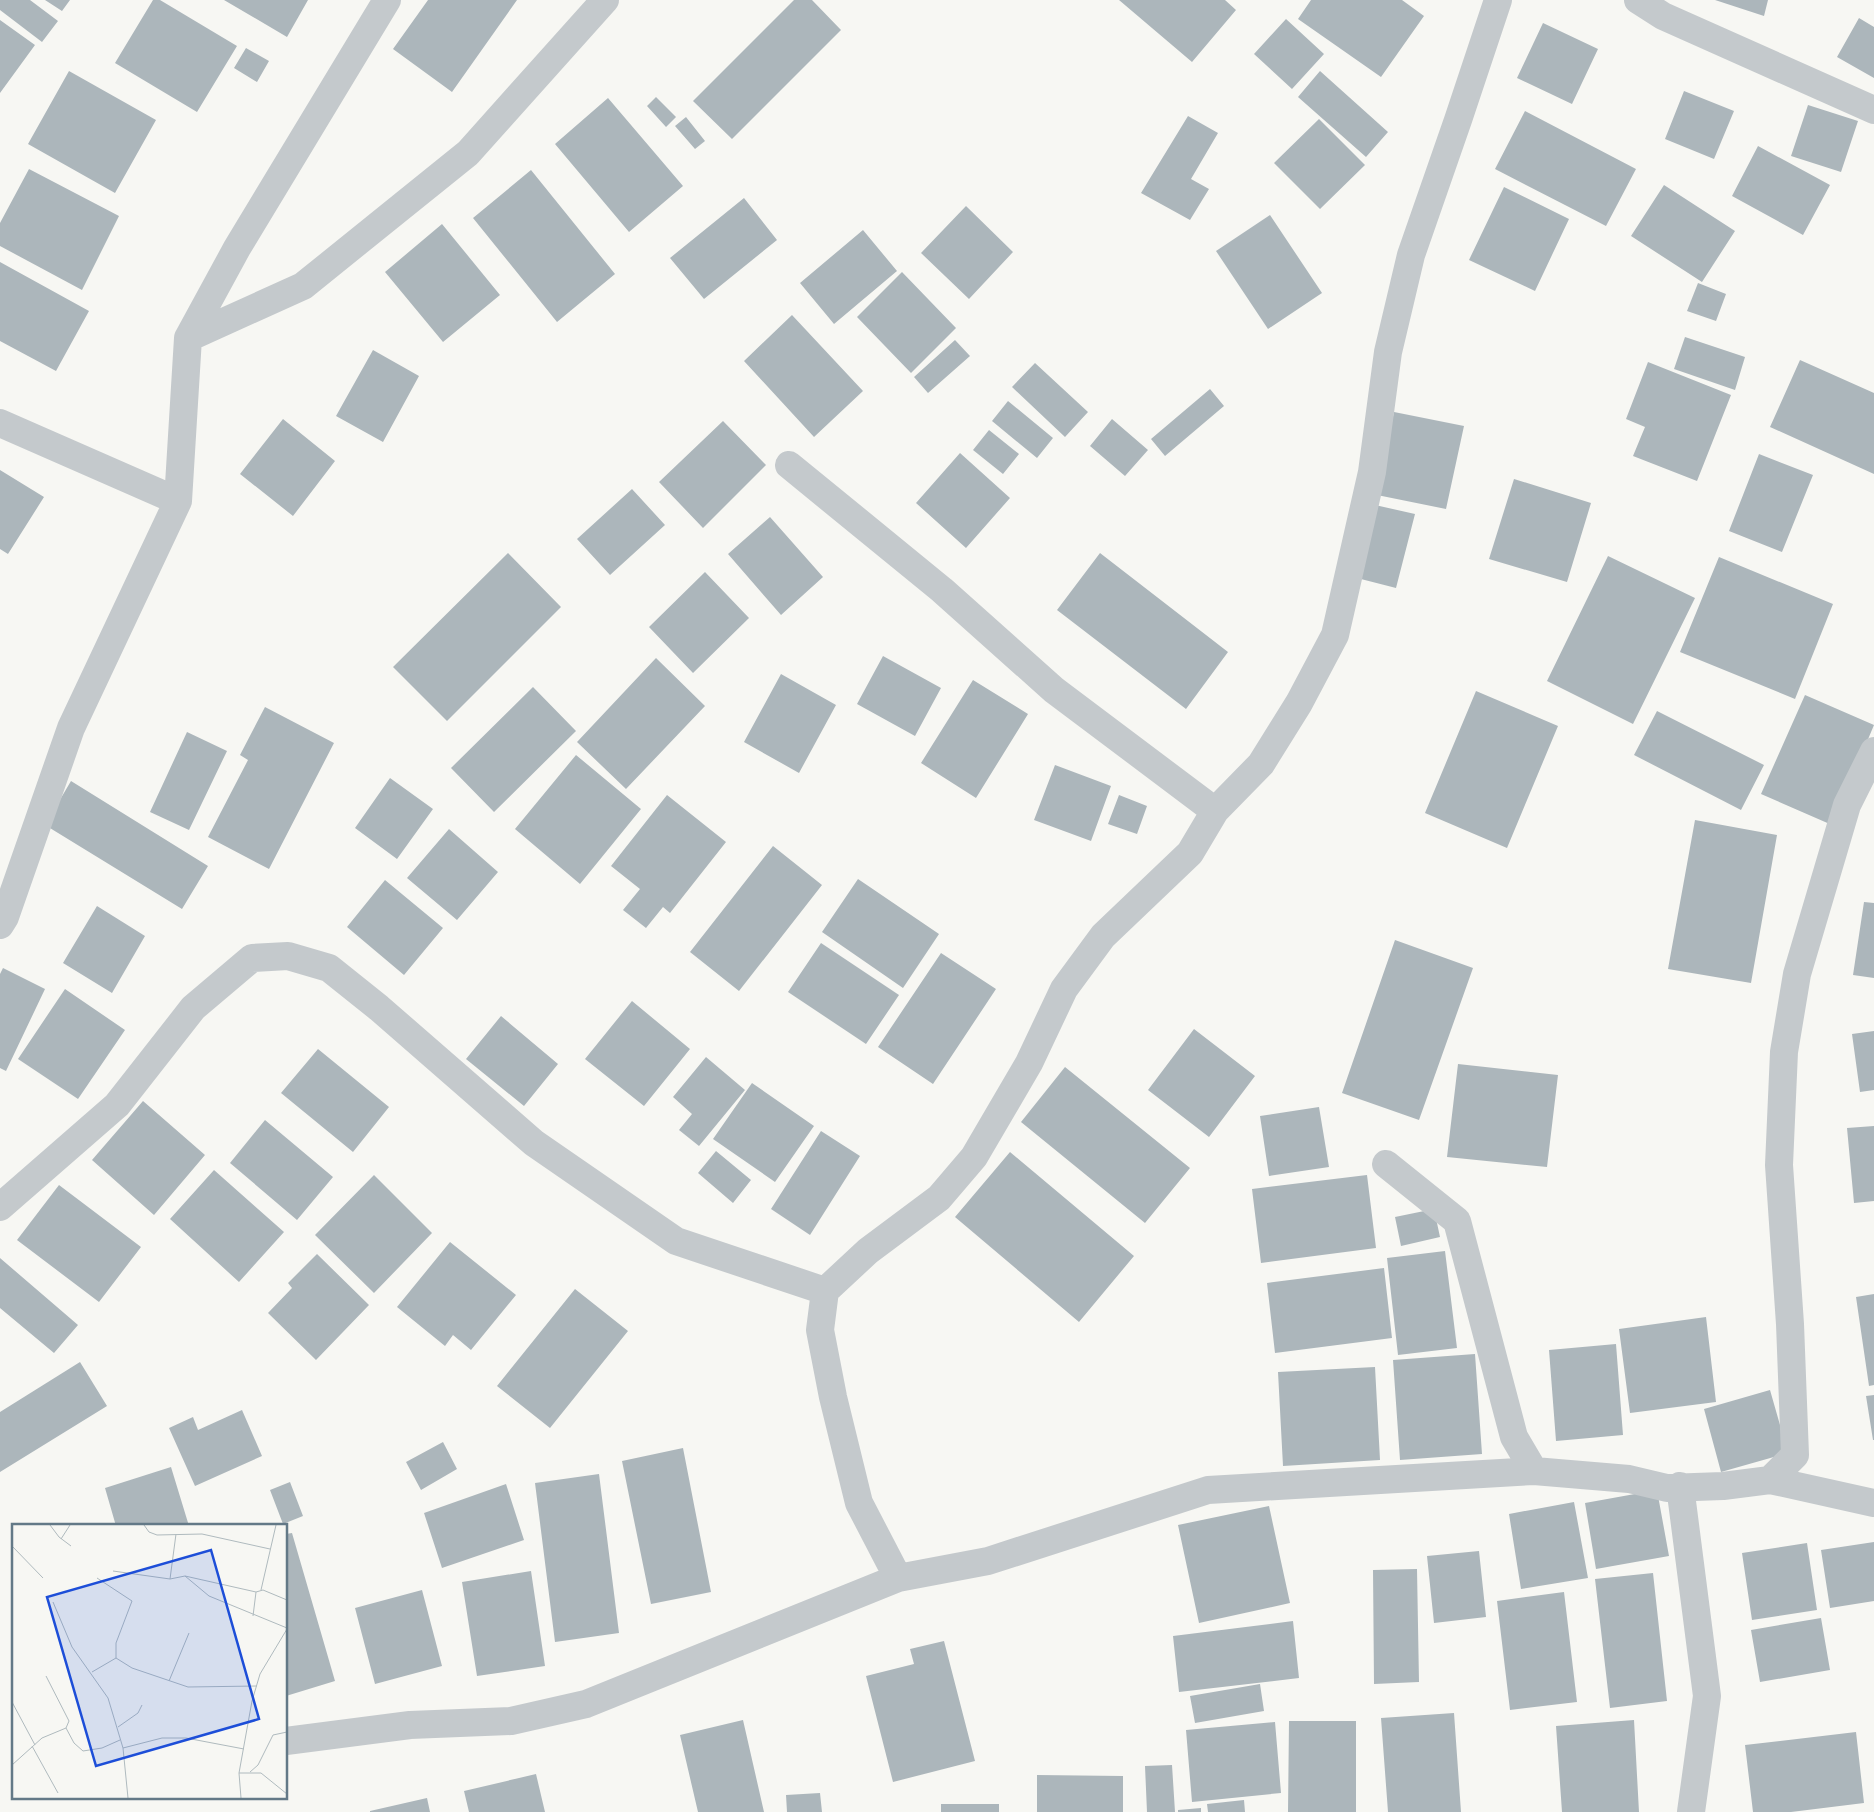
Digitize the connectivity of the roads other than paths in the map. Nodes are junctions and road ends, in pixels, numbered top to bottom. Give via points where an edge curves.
1 (387, 0) edge
2 (606, 0) edge
3 (1498, 0) edge
4 (1638, 0) edge
5 (1874, 110) edge
6 (188, 338) junction
7 (0, 423) edge
8 (789, 465) dead end
9 (178, 501) junction
10 (1874, 751) edge
11 (1215, 811) junction
12 (0, 925) edge
13 (1386, 1164) dead end
14 (0, 1207) edge
15 (825, 1291) junction
16 (1534, 1471) junction
17 (1770, 1480) junction
18 (1680, 1486) junction
19 (1874, 1503) edge
20 (898, 1578) junction
21 (288, 1741) edge
22 (1691, 1812) edge

1 - 6 street via 237,248
2 - 6 street via 468,153 303,286
3 - 11 street via 1411,255 1388,352 1372,472 1335,635 1299,703 1261,764
4 - 5 street via 1663,16
6 - 9 street
7 - 9 street
8 - 11 street via 942,590 1054,690
9 - 12 street via 71,728
10 - 17 street via 1847,805 1797,974 1784,1052 1779,1165 1795,1455
11 - 15 street via 1190,854 1103,936 1064,990 1029,1063 974,1157 939,1198 868,1251
13 - 16 street via 1457,1221 1514,1437
14 - 15 street via 117,1105 193,1008 252,958 288,956 329,968 534,1143 676,1242
15 - 20 street via 820,1330 859,1503
16 - 18 street via 1629,1479 1667,1488
16 - 20 street via 1208,1490 988,1561
17 - 18 street via 1723,1486
17 - 19 street
18 - 22 street via 1707,1696
20 - 21 street via 586,1704 511,1721 410,1725

